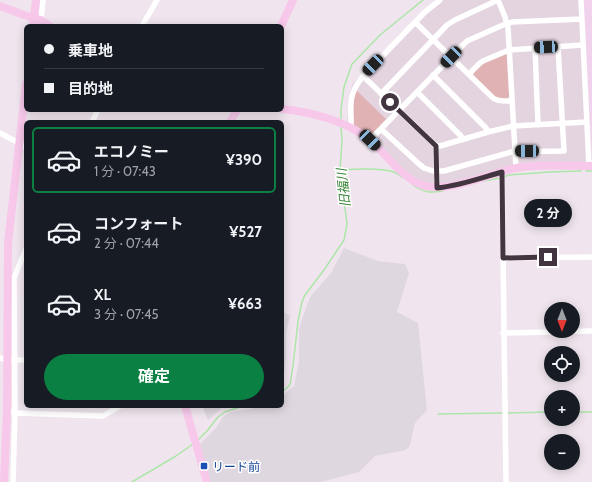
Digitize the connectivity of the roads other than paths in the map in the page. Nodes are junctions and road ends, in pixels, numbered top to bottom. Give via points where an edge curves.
1 (36, 0) edge
2 (44, 0) edge
3 (157, 0) edge
4 (293, 0) edge
5 (440, 0) edge
6 (581, 0) edge
7 (0, 6) edge
8 (582, 19) junction
9 (36, 21) edge
10 (415, 22) junction
11 (507, 23) junction
12 (143, 24) edge
13 (282, 24) edge
14 (433, 40) junction
15 (583, 45) junction
16 (558, 47) junction
17 (534, 48) junction
18 (510, 50) junction
19 (451, 57) junction
20 (469, 74) junction
21 (433, 75) junction
22 (362, 76) junction
23 (417, 92) junction
24 (381, 94) junction
25 (512, 101) junction
26 (284, 109) edge
27 (399, 110) junction
28 (24, 112) edge
29 (587, 122) junction
30 (563, 124) junction
31 (538, 125) junction
32 (513, 126) junction
33 (348, 127) junction
34 (381, 128) junction
35 (488, 132) junction
36 (0, 134) edge
37 (370, 140) junction
38 (462, 140) junction
39 (22, 145) edge
40 (436, 146) junction
41 (515, 151) junction
42 (590, 166) edge
43 (516, 168) junction
44 (437, 172) junction
45 (502, 172) junction
46 (437, 188) junction
47 (24, 255) edge
48 (592, 257) edge
49 (503, 258) junction
50 (592, 331) edge
51 (503, 333) junction
52 (8, 359) edge
53 (24, 360) edge
54 (117, 408) edge
55 (186, 408) edge
56 (11, 412) junction
57 (4, 480) edge
58 (13, 481) edge
59 (207, 482) edge
60 (506, 482) edge

1 - 9 street
2 - 9 street
3 - 12 street
4 - 13 street
5 - 10 street
6 - 8 street
7 - 9 street
8 - 11 street
8 - 15 street
10 - 14 street
10 - 22 street
11 - 14 street via 498,0 455,20
11 - 18 street
11 - 19 street via 467,41
14 - 19 street
14 - 24 street
15 - 16 street
15 - 29 street
16 - 17 street
16 - 30 street
17 - 18 street
17 - 31 street
18 - 20 street via 480,63
18 - 25 street
19 - 20 street
19 - 21 street
20 - 25 street via 497,101
21 - 23 street
21 - 35 street
22 - 24 street
22 - 33 street via 352,93 351,124
23 - 27 street
23 - 38 street
24 - 27 street
25 - 32 street
26 - 33 street via 310,114
27 - 34 street
27 - 40 street
28 - 39 street
29 - 30 street
29 - 42 street
30 - 31 street
30 - 41 street via 564,151
31 - 32 street
32 - 35 street
32 - 41 street
33 - 37 street
34 - 37 street
34 - 44 street via 419,164
35 - 38 street
36 - 39 street
37 - 46 street via 409,178 423,186
38 - 40 street
39 - 52 street via 8,243
40 - 44 street
41 - 43 street
41 - 44 street
42 - 43 street
43 - 45 street
44 - 46 street
45 - 46 street
45 - 49 street
47 - 52 street via 14,278
48 - 49 street
49 - 51 street
50 - 51 street
51 - 60 street
52 - 53 street
52 - 56 street
54 - 56 street via 103,416
55 - 59 street
56 - 57 street
56 - 58 street

